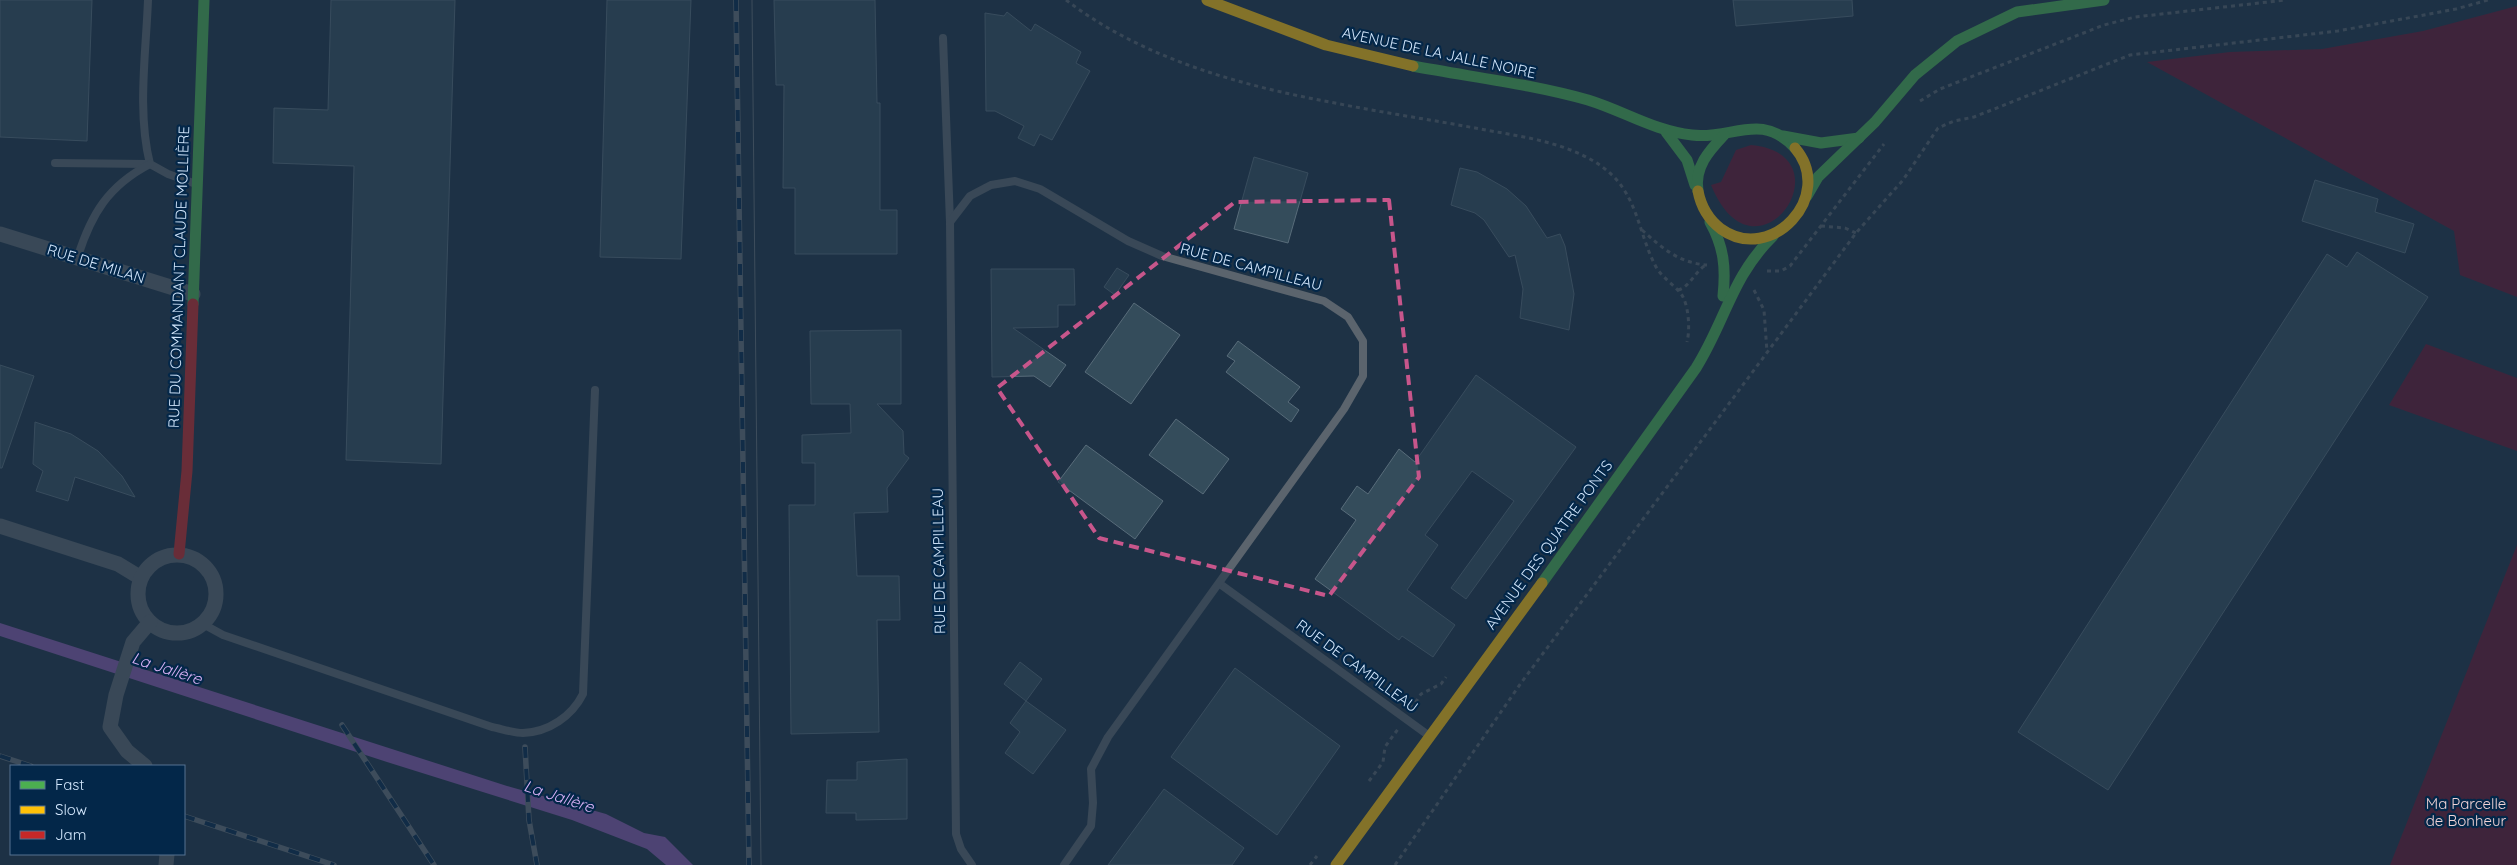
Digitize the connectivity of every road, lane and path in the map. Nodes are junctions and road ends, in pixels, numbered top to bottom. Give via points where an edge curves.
1 (148, 0) edge
2 (204, 0) edge
3 (1066, 0) edge
4 (1207, 0) edge
5 (2104, 0) edge
6 (2286, 0) edge
7 (2488, 0) edge
8 (943, 38) dead end
9 (1916, 105) dead end
10 (1666, 132) junction
11 (1724, 135) junction
12 (1781, 136) junction
13 (1860, 138) junction
14 (1888, 138) dead end
15 (55, 163) dead end
16 (150, 164) junction
17 (198, 184) junction
18 (1696, 187) junction
19 (1807, 196) junction
20 (1705, 214) junction
21 (950, 222) junction
22 (1821, 226) junction
23 (1856, 233) junction
24 (0, 234) edge
25 (1773, 236) junction
26 (77, 259) junction
27 (1727, 264) junction
28 (1744, 267) junction
29 (1678, 290) junction
30 (193, 294) junction
31 (1722, 315) junction
32 (1685, 350) dead end
33 (595, 390) dead end
34 (0, 526) edge
35 (179, 554) junction
36 (141, 578) junction
37 (1220, 584) junction
38 (150, 622) junction
39 (203, 624) junction
40 (1446, 676) dead end
41 (1405, 719) junction
42 (1430, 736) junction
43 (144, 765) edge
44 (1366, 786) dead end
45 (1322, 849) dead end
46 (972, 865) edge
47 (1064, 865) edge
48 (1310, 865) edge
49 (1336, 865) edge
50 (1395, 865) edge

1 - 16 lane via 144,142
2 - 17 main road, RUE DU COMMANDANT CLAUDE MOLLIÈRE
3 - 29 path via 1147,49 1230,78 1328,102 1539,140 1580,155 1614,177 1626,193 1655,264 1668,283
4 - 10 main road, AVENUE DE LA JALLE NOIRE via 1303,38 1366,56 1597,103
5 - 13 main road via 2017,12 1957,41 1915,75
6 - 9 path via 2136,17 2104,25 1940,89
7 - 23 path via 2456,10 2338,31 2130,55 1974,117 1938,128 1903,180
8 - 21 lane, RUE DE CAMPILLEAU
10 - 11 main road
10 - 18 main road via 1687,160
11 - 12 main road via 1752,128
11 - 18 main road via 1702,157
12 - 13 main road via 1820,145
12 - 19 main road via 1804,162
13 - 19 main road via 1818,177
14 - 22 path
15 - 16 lane
16 - 17 lane
16 - 26 lane via 131,173 103,200 85,234
17 - 30 main road, RUE DU COMMANDANT CLAUDE MOLLIÈRE
18 - 20 main road
19 - 25 main road via 1800,213 1788,227
20 - 25 main road via 1718,228 1735,237 1754,240
20 - 27 main road via 1721,241
21 - 37 lane, RUE DE CAMPILLEAU via 970,196 991,185 1015,181 1040,189 1162,256 1324,301 1348,317 1364,341 1363,376 1344,409
21 - 46 lane, RUE DE CAMPILLEAU via 956,834
22 - 23 path via 1845,228
22 - 28 path via 1787,269 1772,271
23 - 50 path via 1521,682
24 - 26 street, RUE DE MILAN
25 - 28 main road, AVENUE DES QUATRE PONTS via 1758,248
26 - 30 street, RUE DE MILAN
27 - 29 path via 1714,263 1699,269 1684,288
27 - 31 main road
28 - 31 main road, AVENUE DES QUATRE PONTS
29 - 32 path via 1686,308 1689,334
30 - 35 main road, RUE DU COMMANDANT CLAUDE MOLLIÈRE via 187,471
31 - 42 main road, AVENUE DES QUATRE PONTS via 1698,366
33 - 39 lane via 583,694 577,707 562,719 540,731 522,733 492,727 223,635
34 - 36 street via 118,564
35 - 36 street via 157,560
35 - 39 street via 201,562 215,581 216,604
36 - 38 street via 138,601
37 - 41 lane, RUE DE CAMPILLEAU
37 - 47 lane, RUE DE CAMPILLEAU via 1108,737 1091,769 1091,826
38 - 39 street via 159,629 182,633
38 - 43 street via 133,642 116,695 110,727 127,751
40 - 41 path via 1440,684 1422,694
41 - 42 lane, RUE DE CAMPILLEAU
41 - 44 path via 1385,747 1383,762
42 - 49 main road, AVENUE DES QUATRE PONTS
45 - 48 path

